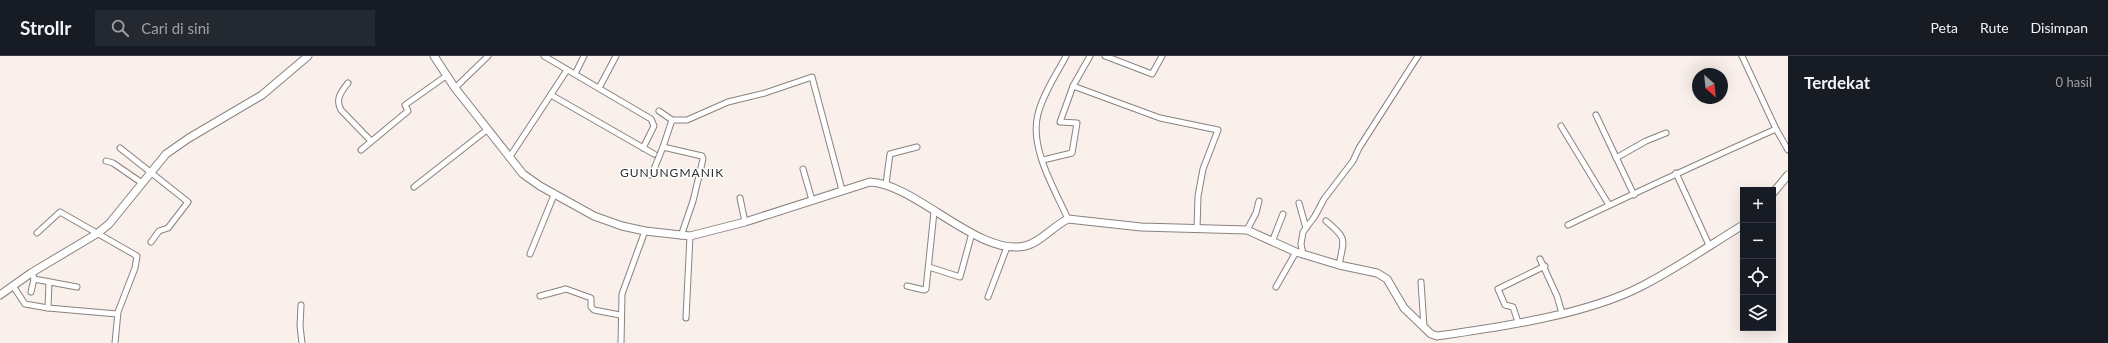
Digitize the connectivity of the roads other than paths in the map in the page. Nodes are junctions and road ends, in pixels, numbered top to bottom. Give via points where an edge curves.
1 (308, 56) edge
2 (434, 56) edge
3 (488, 56) edge
4 (544, 56) edge
5 (584, 56) edge
6 (616, 56) edge
7 (1066, 56) edge
8 (1090, 56) edge
9 (1105, 56) edge
10 (1162, 56) edge
11 (1418, 56) edge
12 (1742, 56) edge
13 (553, 58) edge
14 (1118, 58) edge
15 (567, 70) junction
16 (575, 74) junction
17 (446, 76) junction
18 (348, 83) dead end
19 (1073, 86) junction
20 (455, 88) junction
21 (599, 88) junction
22 (551, 95) junction
23 (659, 111) dead end
24 (1596, 115) dead end
25 (672, 120) junction
26 (1561, 126) dead end
27 (488, 129) junction
28 (1776, 129) junction
29 (1666, 133) dead end
30 (371, 141) junction
31 (663, 147) junction
32 (917, 147) dead end
33 (120, 148) dead end
34 (643, 148) junction
35 (361, 150) dead end
36 (1788, 150) edge
37 (654, 154) dead end
38 (509, 158) junction
39 (1616, 158) junction
40 (1042, 160) junction
41 (106, 161) dead end
42 (803, 169) dead end
43 (150, 172) junction
44 (645, 173) dead end
45 (1676, 173) junction
46 (1788, 175) edge
47 (142, 183) junction
48 (886, 184) junction
49 (414, 187) dead end
50 (842, 190) junction
51 (1776, 190) edge
52 (554, 194) junction
53 (1634, 195) junction
54 (740, 198) dead end
55 (812, 200) junction
56 (1259, 201) dead end
57 (1299, 203) dead end
58 (1609, 206) junction
59 (934, 212) junction
60 (1282, 214) dead end
61 (1068, 220) junction
62 (1326, 221) dead end
63 (745, 222) junction
64 (1568, 225) dead end
65 (1740, 227) edge
66 (1306, 228) junction
67 (1197, 229) junction
68 (1247, 230) junction
69 (645, 231) junction
70 (37, 233) dead end
71 (98, 233) junction
72 (972, 233) junction
73 (681, 236) junction
74 (690, 236) junction
75 (151, 242) dead end
76 (1272, 242) junction
77 (1709, 245) junction
78 (1007, 247) junction
79 (1300, 253) junction
80 (530, 254) dead end
81 (1540, 258) dead end
82 (1339, 265) junction
83 (1545, 266) junction
84 (929, 268) junction
85 (33, 276) junction
86 (49, 282) junction
87 (1421, 282) dead end
88 (13, 286) junction
89 (907, 286) dead end
90 (77, 287) dead end
91 (1276, 288) dead end
92 (31, 292) dead end
93 (0, 295) edge
94 (540, 296) dead end
95 (988, 297) dead end
96 (301, 305) dead end
97 (48, 308) junction
98 (1562, 313) junction
99 (118, 314) junction
100 (620, 315) junction
101 (686, 318) dead end
102 (1518, 322) junction
103 (1424, 327) junction
104 (115, 343) edge
105 (302, 343) edge
106 (621, 343) edge

1 - 43 street via 262,95 166,154
2 - 17 street
3 - 20 street
4 - 13 street
5 - 16 street
6 - 21 street
7 - 40 street via 1037,116
8 - 19 street
9 - 14 street
10 - 14 street via 1152,74
11 - 66 street via 1353,161
12 - 28 street
13 - 15 street
15 - 16 street
15 - 22 street
16 - 21 street
17 - 20 street
17 - 30 street via 405,105 408,111
18 - 30 street via 338,96 338,104
19 - 40 street via 1060,122 1077,123 1072,153
19 - 67 street via 1160,118 1218,130 1203,169 1198,196
20 - 27 street
21 - 34 street via 651,119 654,126
22 - 34 street
22 - 38 street
23 - 25 street
24 - 39 street
25 - 31 street
25 - 50 street via 693,119 728,102 812,77
26 - 58 street
27 - 38 street
27 - 49 street
28 - 36 street
28 - 45 street
29 - 39 street
30 - 35 street
31 - 44 street via 652,174
31 - 73 street via 702,156 703,159
32 - 48 street via 890,154
33 - 43 street
34 - 37 street
38 - 52 street via 523,174
39 - 53 street
40 - 61 street via 1046,175
41 - 47 street
42 - 55 street
43 - 47 street
43 - 75 street via 188,202 174,222 166,230 159,231
45 - 53 street
45 - 77 street
46 - 51 street
47 - 71 street via 109,224
48 - 50 street via 870,182
48 - 59 street
50 - 55 street
52 - 69 street via 608,222
52 - 80 street
53 - 58 street
54 - 63 street
55 - 63 street
56 - 68 street
57 - 66 street
58 - 64 street
59 - 72 street
59 - 84 street
60 - 76 street
61 - 67 street
61 - 78 street via 1057,224 1032,244
62 - 82 street via 1339,231 1344,240
63 - 74 street
65 - 77 street
66 - 79 street
67 - 68 street
68 - 76 street
69 - 73 street
69 - 100 street via 622,294
70 - 71 street via 60,212
71 - 85 street
71 - 99 street via 137,256
72 - 78 street
72 - 84 street via 960,277
73 - 74 street
74 - 101 street
76 - 79 street
77 - 98 street via 1642,286 1587,308
78 - 95 street
79 - 82 street
79 - 91 street
81 - 83 street
82 - 103 street via 1377,273 1387,280 1404,308
83 - 98 street
83 - 102 street via 1498,289 1505,305 1513,307
84 - 89 street via 925,290
85 - 86 street
85 - 88 street
85 - 92 street
86 - 90 street
86 - 97 street
87 - 103 street
88 - 93 street
88 - 97 street via 25,304
94 - 100 street via 567,290 591,298 591,307 594,310
96 - 105 street
97 - 99 street
98 - 102 street
99 - 104 street
100 - 106 street
102 - 103 street via 1437,336

